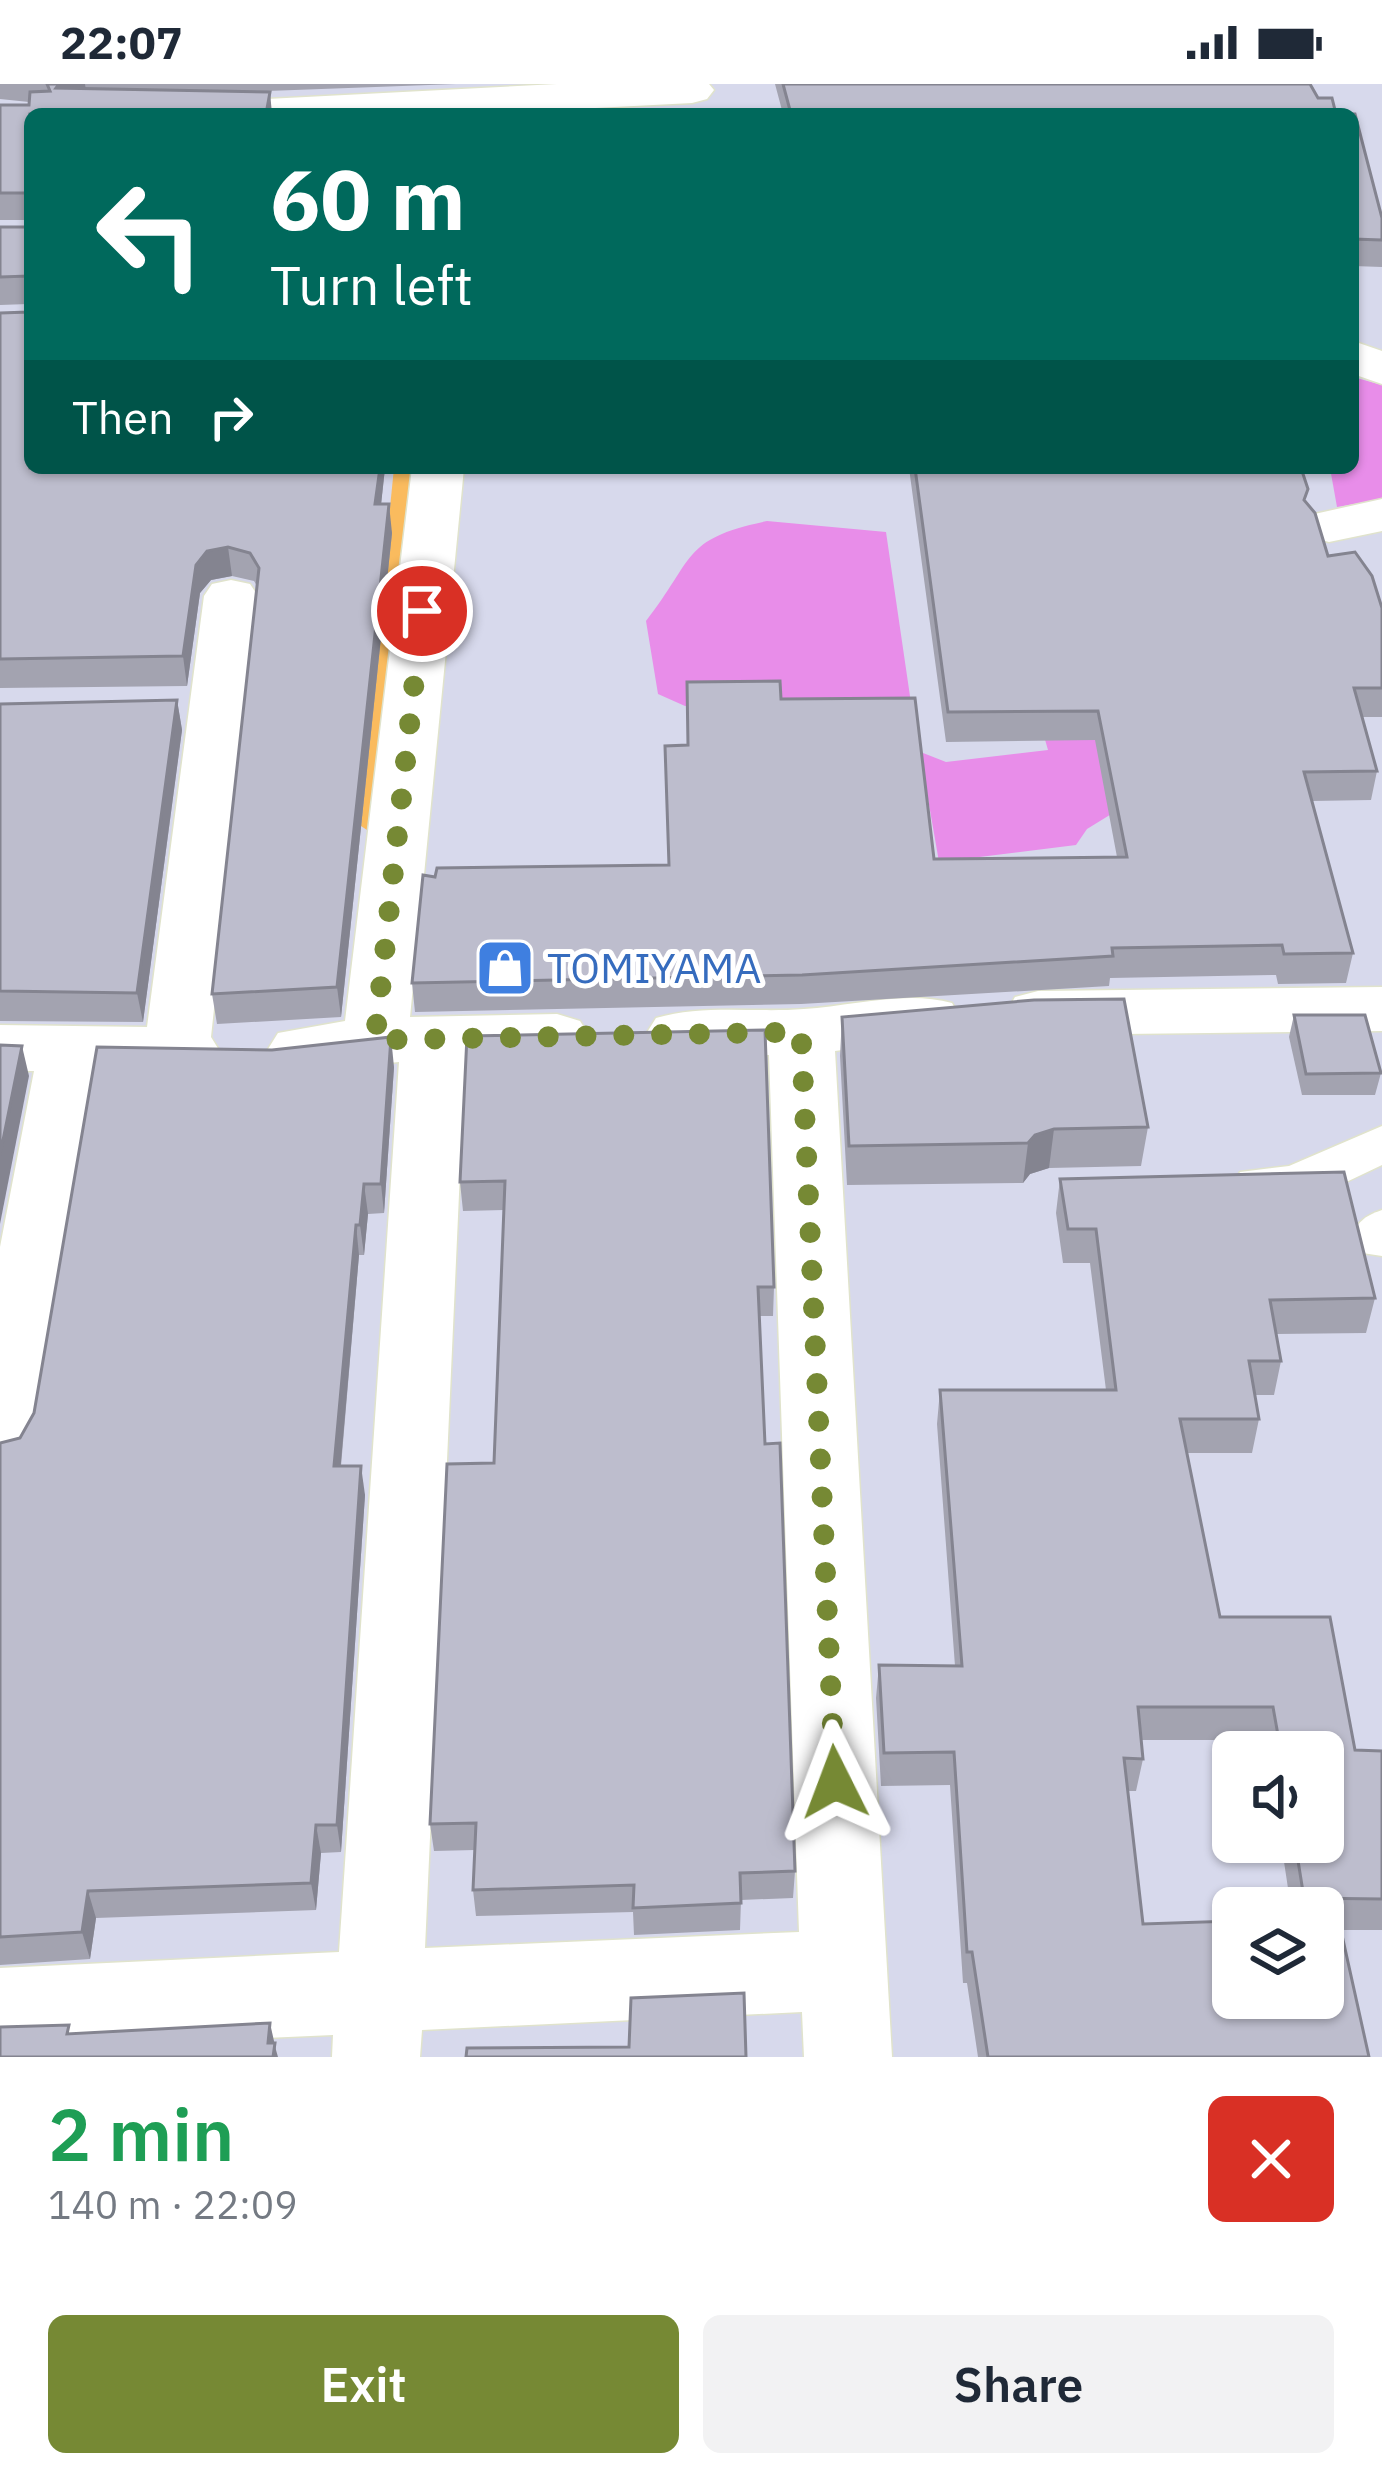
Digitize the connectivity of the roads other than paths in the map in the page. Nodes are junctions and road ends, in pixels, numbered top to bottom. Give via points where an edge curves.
1 (692, 90) dead end
2 (482, 99) edge
3 (333, 108) edge
4 (438, 474) edge
5 (1382, 515) edge
6 (1329, 526) dead end
7 (231, 596) dead end
8 (1382, 1010) edge
9 (801, 1032) junction
10 (404, 1040) junction
11 (71, 1047) junction
12 (0, 1048) edge
13 (177, 1050) junction
14 (1382, 1144) edge
15 (1206, 1186) edge
16 (0, 1442) edge
17 (844, 1970) junction
18 (0, 2009) edge
19 (377, 2025) edge
20 (848, 2057) edge

1 - 2 street
2 - 3 street
4 - 10 street
5 - 6 street
7 - 13 street via 196,707
8 - 9 street via 1029,1013
9 - 10 street
9 - 17 street
10 - 13 street via 276,1052
10 - 19 street
11 - 12 street
11 - 13 street
11 - 16 street
14 - 15 lane via 1295,1184
17 - 19 street
17 - 20 street
18 - 19 street

